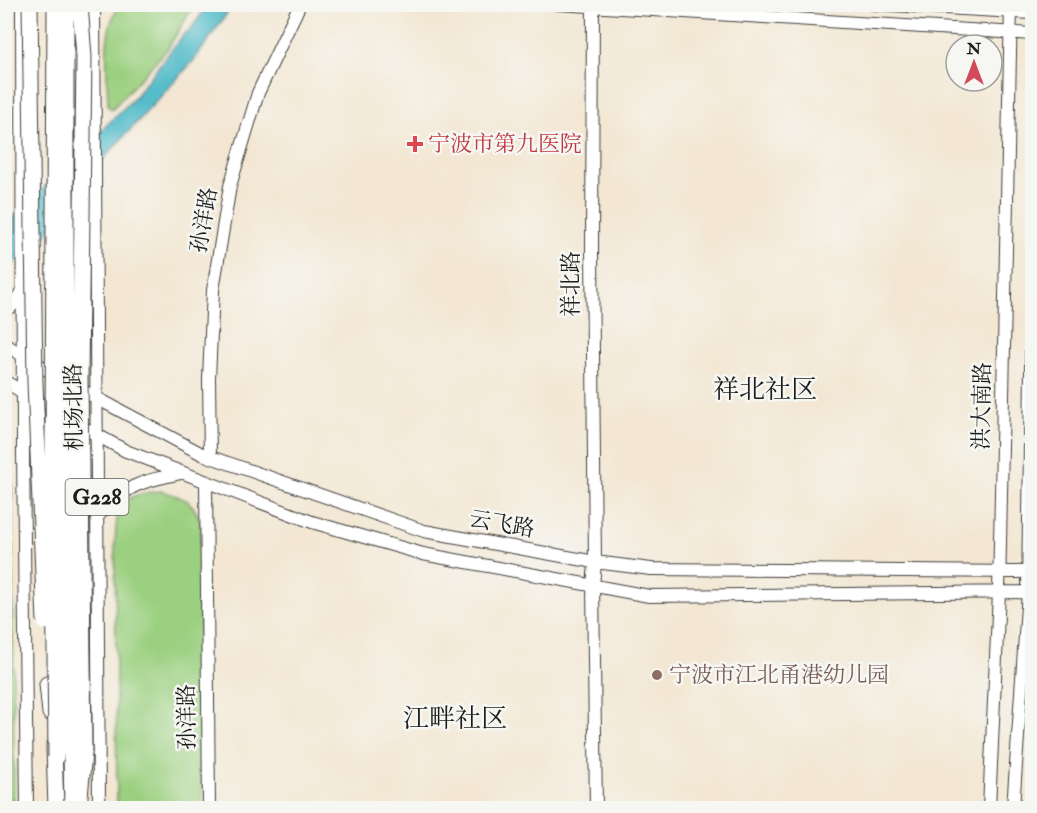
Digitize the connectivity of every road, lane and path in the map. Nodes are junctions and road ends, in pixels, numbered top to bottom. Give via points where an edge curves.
1 (21, 4) edge
2 (30, 4) edge
3 (55, 4) edge
4 (66, 4) edge
5 (300, 4) edge
6 (558, 4) edge
7 (873, 4) edge
8 (92, 5) edge
9 (593, 6) edge
10 (1011, 9) edge
11 (1032, 13) edge
12 (1011, 34) junction
13 (1032, 34) edge
14 (23, 291) junction
15 (1032, 299) edge
16 (4, 311) edge
17 (4, 344) edge
18 (23, 357) junction
19 (4, 381) edge
20 (23, 393) junction
21 (96, 399) junction
22 (97, 435) junction
23 (210, 457) junction
24 (182, 472) junction
25 (206, 482) junction
26 (98, 517) junction
27 (595, 562) junction
28 (1000, 572) junction
29 (1030, 572) edge
30 (597, 587) junction
31 (999, 592) junction
32 (1030, 592) edge
33 (70, 755) junction
34 (27, 808) edge
35 (56, 808) edge
36 (72, 808) edge
37 (80, 808) edge
38 (99, 808) edge
39 (209, 808) edge
40 (596, 808) edge
41 (603, 808) edge
42 (989, 808) edge
43 (1013, 808) edge

1 - 14 main road
2 - 33 highway, bridge via 35,383 47,684
3 - 33 highway, 机场北路, bridge via 53,444
4 - 33 highway, 机场北路, bridge
5 - 23 main road, 孙洋路 via 258,93 230,186 213,290
6 - 9 main road
7 - 10 main road
8 - 21 main road, 机场北路 / G228
8 - 33 highway, bridge via 84,57
9 - 12 main road
9 - 27 main road, 祥北路
10 - 11 main road
10 - 12 main road, 洪大南路
12 - 13 main road
12 - 28 main road, 洪大南路
14 - 16 main road
14 - 18 main road
15 - 29 main road
17 - 18 main road, 云飞路
18 - 20 main road
18 - 21 main road, 云飞路
19 - 20 main road, 云飞路
20 - 22 main road, 云飞路
20 - 34 main road
21 - 22 main road, 机场北路 / G228
21 - 23 main road, 云飞路
22 - 24 main road, 云飞路 via 126,451
22 - 26 main road, 机场北路 / G228
23 - 27 main road, 云飞路 via 424,531
24 - 25 main road, 云飞路
24 - 26 main road via 138,483 114,497
25 - 30 main road, 云飞路 via 312,522 423,554
25 - 39 main road, 孙洋路
26 - 38 main road, 机场北路 / G228
27 - 28 main road, 云飞路 via 651,569
27 - 30 main road, 祥北路
28 - 29 main road, 云飞路
28 - 31 main road, 洪大南路
29 - 32 main road
30 - 31 main road, 云飞路 via 649,596
30 - 40 main road, 祥北路
30 - 41 main road, 祥北路
31 - 32 main road, 云飞路
31 - 42 main road, 洪大南路
32 - 43 main road
33 - 35 highway
33 - 36 highway
33 - 37 highway

